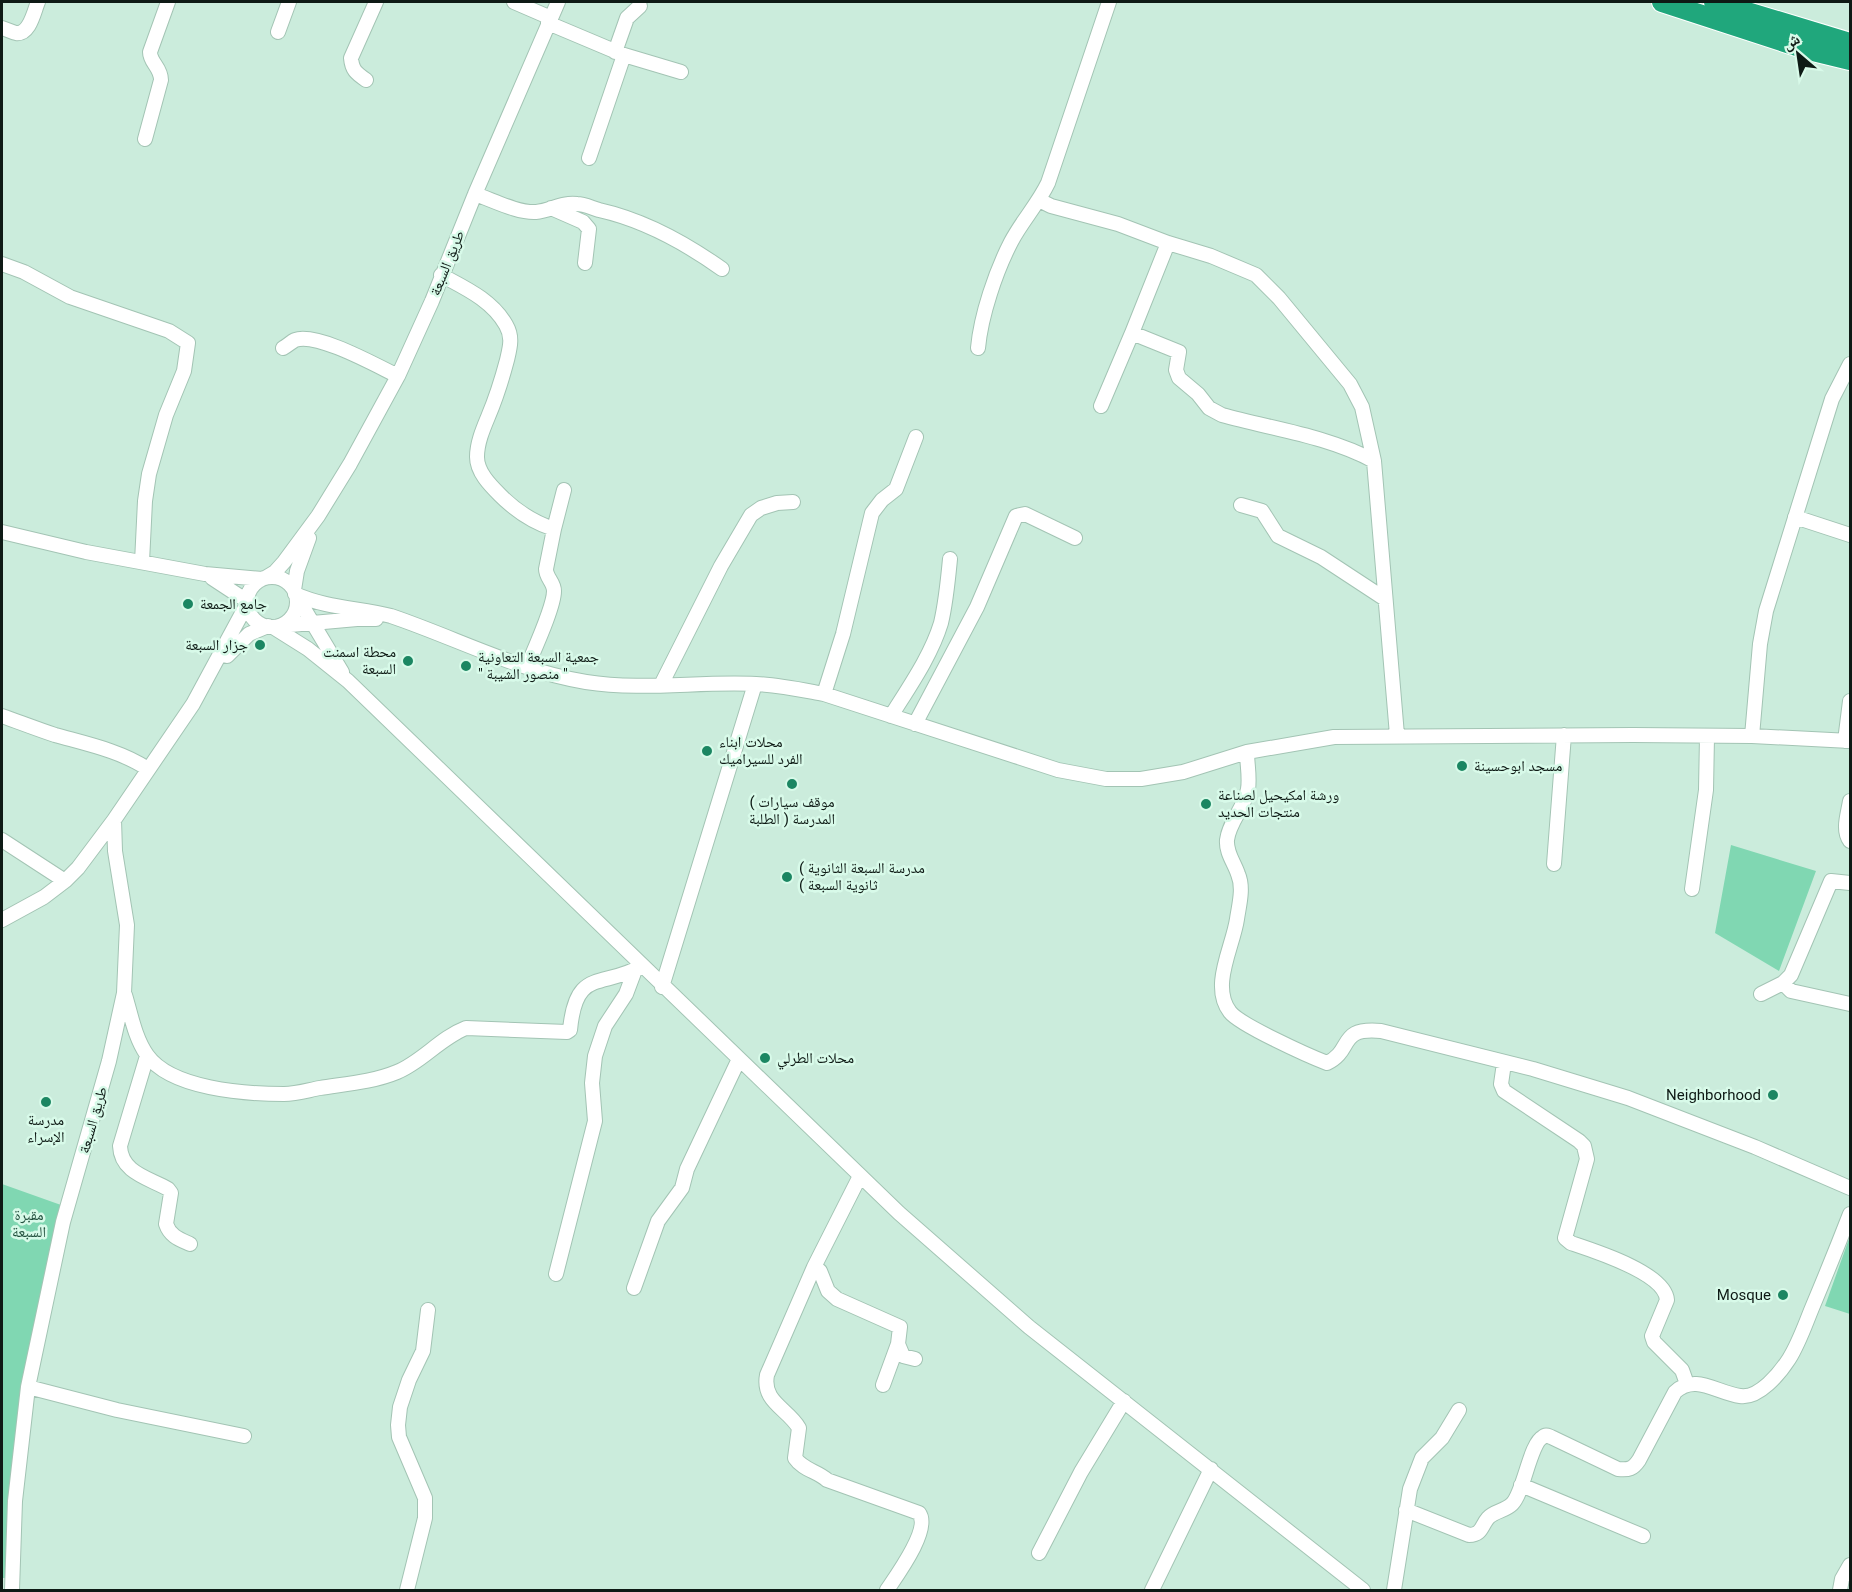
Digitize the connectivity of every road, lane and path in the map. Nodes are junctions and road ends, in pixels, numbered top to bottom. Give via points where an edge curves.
1 (38, 2) edge
2 (168, 2) edge
3 (289, 2) edge
4 (376, 2) edge
5 (514, 2) edge
6 (558, 2) edge
7 (1110, 2) edge
8 (1662, 2) edge
9 (1714, 2) edge
10 (640, 6) dead end
11 (550, 21) junction
12 (2, 28) edge
13 (278, 32) dead end
14 (1851, 43) edge
15 (620, 53) junction
16 (1851, 60) edge
17 (681, 72) dead end
18 (366, 80) dead end
19 (146, 139) dead end
20 (589, 158) dead end
21 (475, 194) junction
22 (1039, 200) junction
23 (551, 208) junction
24 (1168, 243) junction
25 (585, 263) dead end
26 (2, 264) edge
27 (722, 269) dead end
28 (441, 275) junction
29 (1132, 333) junction
30 (283, 348) dead end
31 (978, 348) dead end
32 (1851, 364) edge
33 (398, 376) junction
34 (1101, 406) dead end
35 (915, 437) dead end
36 (1374, 461) junction
37 (564, 490) dead end
38 (793, 502) dead end
39 (1241, 505) dead end
40 (318, 516) junction
41 (1795, 517) junction
42 (554, 529) junction
43 (2, 532) edge
44 (1851, 535) edge
45 (1075, 538) dead end
46 (950, 559) dead end
47 (142, 562) junction
48 (205, 574) junction
49 (263, 579) junction
50 (295, 594) junction
51 (1384, 599) junction
52 (247, 603) junction
53 (404, 620) junction
54 (313, 623) junction
55 (272, 626) junction
56 (527, 667) junction
57 (210, 675) junction
58 (348, 681) junction
59 (755, 684) junction
60 (660, 685) junction
61 (824, 694) junction
62 (1851, 701) edge
63 (2, 716) edge
64 (891, 716) junction
65 (915, 724) junction
66 (1397, 735) junction
67 (1564, 735) junction
68 (1752, 736) junction
69 (1707, 737) junction
70 (1848, 741) edge
71 (1247, 752) junction
72 (148, 769) junction
73 (1851, 801) edge
74 (114, 820) junction
75 (2, 840) edge
76 (1851, 841) edge
77 (1554, 864) dead end
78 (65, 881) junction
79 (1851, 883) edge
80 (1692, 890) dead end
81 (2, 920) edge
82 (639, 968) junction
83 (1783, 983) junction
84 (662, 987) junction
85 (124, 993) junction
86 (1761, 994) dead end
87 (1851, 1004) edge
88 (147, 1056) junction
89 (739, 1059) junction
90 (1504, 1063) junction
91 (860, 1176) junction
92 (1851, 1188) edge
93 (1851, 1214) edge
94 (190, 1244) dead end
95 (814, 1267) junction
96 (556, 1274) dead end
97 (634, 1288) dead end
98 (428, 1311) dead end
99 (898, 1344) junction
100 (915, 1359) dead end
101 (883, 1384) dead end
102 (1687, 1384) junction
103 (28, 1387) junction
104 (1124, 1401) junction
105 (1459, 1410) dead end
106 (244, 1436) dead end
107 (1211, 1469) junction
108 (1521, 1485) junction
109 (1406, 1510) junction
110 (1643, 1536) dead end
111 (1039, 1553) dead end
112 (1851, 1565) edge
113 (12, 1590) edge
114 (407, 1590) edge
115 (887, 1590) edge
116 (1152, 1590) edge
117 (1363, 1590) edge
118 (1394, 1590) edge
119 (1840, 1590) edge

1 - 12 street via 24,31
2 - 19 street via 150,52 161,80
3 - 13 street
4 - 18 street via 351,58 356,74
5 - 11 street
6 - 11 street, طريق السبعة
7 - 22 street
8 - 16 highway
9 - 14 highway
10 - 15 street via 627,18
11 - 15 street
11 - 21 street, طريق السبعة
15 - 17 street
15 - 20 street
21 - 23 street via 526,211
21 - 28 street, طريق السبعة
22 - 24 street
22 - 31 street via 1010,243 980,324
23 - 25 street via 583,222 589,229
23 - 27 street via 576,204 642,222
24 - 29 street
24 - 36 street via 1250,272 1268,287 1356,393 1367,422
26 - 47 street via 70,297 170,332 188,343 184,371 149,474
28 - 33 street, طريق السبعة
28 - 42 street via 477,294 507,325 512,340 478,450 481,471 512,508
29 - 34 street
29 - 36 street via 1179,352 1179,378 1209,408 1222,415 1323,441
30 - 33 street via 295,340 318,341
32 - 41 street via 1832,399
33 - 40 street, طريق السبعة
35 - 61 street via 896,489 872,513
36 - 51 street
37 - 42 street
38 - 60 street via 777,503 751,515
39 - 51 street via 1262,511 1278,536 1321,557
40 - 49 street via 284,562
40 - 50 street via 297,571
41 - 44 street
41 - 68 street via 1766,611
42 - 56 street via 546,569 554,585 553,598
43 - 47 street
45 - 65 street via 1025,514 1016,516 977,607
46 - 64 street via 940,623 916,675
47 - 48 street
48 - 49 street
48 - 52 street
49 - 50 street via 282,579
49 - 52 street via 253,586
50 - 53 street
50 - 54 street
50 - 55 street via 292,616
51 - 66 street
52 - 55 street via 254,619
52 - 57 street
53 - 54 street
53 - 56 street
54 - 55 street
54 - 58 street
55 - 57 street via 241,640
55 - 58 street
56 - 60 street via 588,682
57 - 72 street
58 - 82 street
59 - 60 street
59 - 61 street
59 - 84 street
61 - 64 street
62 - 70 street
63 - 72 street via 118,753
64 - 65 street
65 - 71 street via 1058,770 1106,779 1141,779 1183,772
66 - 67 street
66 - 71 street via 1334,737
67 - 69 street
67 - 77 street
68 - 69 street
68 - 70 street
69 - 80 street via 1706,790
71 - 90 street via 1248,789 1227,837 1227,850 1241,886 1234,934 1221,979 1231,1014 1327,1063 1362,1030 1381,1031
72 - 74 street
73 - 76 street via 1846,828
74 - 78 street
74 - 85 street, طريق السبعة via 115,851 128,925
75 - 78 street
78 - 81 street
79 - 83 street via 1830,882 1791,975
82 - 84 street
82 - 88 street via 583,988 574,1001 567,1032 466,1028 409,1066 354,1083 286,1094 229,1090 166,1072
82 - 96 street via 605,1026 595,1056 595,1121
83 - 86 street
83 - 87 street via 1791,991
84 - 89 street
85 - 88 street
85 - 103 street, طريق السبعة via 109,1061 63,1222
88 - 94 street via 120,1155 132,1171 168,1189 171,1193 167,1228 177,1239
89 - 91 street
89 - 97 street via 687,1169 682,1188 658,1221
90 - 92 street via 1628,1098 1755,1146
90 - 102 street via 1504,1091 1579,1141 1587,1153 1565,1238 1640,1271 1663,1288 1667,1300 1652,1336 1682,1370
91 - 95 street
91 - 104 street via 1029,1328
93 - 102 street via 1797,1344 1778,1374 1763,1388 1741,1397 1700,1383
95 - 99 street via 837,1299 900,1327
95 - 115 street via 766,1375 767,1392 799,1428 795,1458 801,1466 922,1517 923,1526 912,1550
98 - 114 street via 423,1351 409,1380 398,1425 399,1437 425,1498 425,1518
99 - 100 street via 903,1356
99 - 101 street
102 - 108 street via 1675,1392 1633,1468 1618,1469 1546,1435 1539,1440
103 - 106 street
103 - 113 street, طريق السبعة via 15,1501
104 - 107 street
104 - 111 street
105 - 109 street via 1442,1438 1422,1458
107 - 116 street
107 - 117 street
108 - 109 street via 1513,1503 1490,1516 1474,1535
108 - 110 street
109 - 118 street
112 - 119 street

